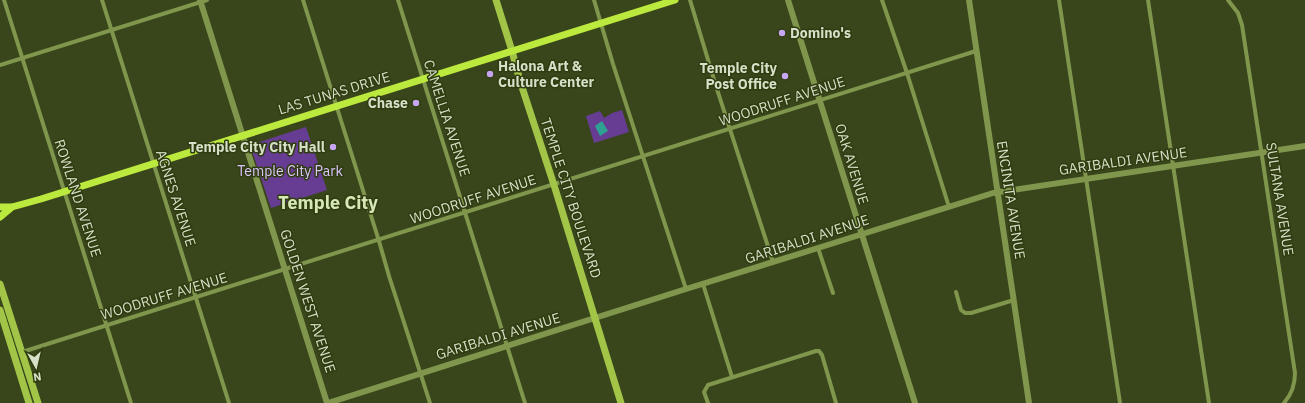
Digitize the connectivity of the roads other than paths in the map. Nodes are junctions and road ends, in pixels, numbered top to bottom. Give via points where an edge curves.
1 (4, 0) edge
2 (102, 0) edge
3 (303, 0) edge
4 (398, 0) edge
5 (496, 0) edge
6 (594, 0) edge
7 (675, 0) edge
8 (690, 0) edge
9 (788, 0) edge
10 (882, 0) edge
11 (969, 0) edge
12 (1059, 0) edge
13 (1148, 0) edge
14 (1228, 0) edge
15 (203, 1) edge
16 (602, 24) junction
17 (112, 30) junction
18 (512, 51) junction
19 (976, 51) junction
20 (23, 58) junction
21 (0, 65) edge
22 (907, 73) junction
23 (423, 79) junction
24 (820, 101) junction
25 (336, 106) junction
26 (731, 129) junction
27 (243, 136) junction
28 (1305, 146) edge
29 (1261, 153) junction
30 (644, 157) junction
31 (154, 163) junction
32 (1173, 166) junction
33 (1086, 179) junction
34 (554, 185) junction
35 (64, 191) junction
36 (997, 192) junction
37 (12, 207) junction
38 (949, 207) junction
39 (0, 208) edge
40 (465, 212) junction
41 (0, 217) edge
42 (862, 234) junction
43 (379, 241) junction
44 (818, 248) junction
45 (773, 262) junction
46 (285, 270) junction
47 (703, 284) junction
48 (0, 285) edge
49 (686, 289) junction
50 (956, 292) dead end
51 (833, 293) dead end
52 (196, 298) junction
53 (1014, 300) junction
54 (0, 310) edge
55 (595, 318) junction
56 (107, 326) junction
57 (508, 346) junction
58 (22, 352) junction
59 (14, 355) junction
60 (420, 373) junction
61 (732, 377) junction
62 (29, 403) edge
63 (38, 403) edge
64 (131, 403) edge
65 (229, 403) edge
66 (328, 403) edge
67 (430, 403) edge
68 (525, 403) edge
69 (621, 403) edge
70 (708, 403) edge
71 (836, 403) edge
72 (916, 403) edge
73 (1029, 403) edge
74 (1120, 403) edge
75 (1209, 403) edge
76 (1284, 403) edge

1 - 20 street, ROWLAND AVENUE
2 - 17 street, AGNES AVENUE
3 - 25 street
4 - 23 street, CAMELLIA AVENUE
5 - 18 main road, TEMPLE CITY BOULEVARD
6 - 16 street
7 - 16 main road, LAS TUNAS DRIVE
8 - 26 street
9 - 24 street, OAK AVENUE
10 - 22 street
11 - 19 street, ENCINITA AVENUE
12 - 33 street
13 - 32 street
14 - 29 street, SULTANA AVENUE via 1241,20
15 - 17 street
15 - 27 street, GOLDEN WEST AVENUE
16 - 18 main road, LAS TUNAS DRIVE
16 - 30 street
17 - 20 street
17 - 31 street, AGNES AVENUE
18 - 23 main road, LAS TUNAS DRIVE
18 - 34 main road, TEMPLE CITY BOULEVARD
19 - 22 street, WOODRUFF AVENUE
19 - 36 street, ENCINITA AVENUE
20 - 21 street
20 - 35 street, ROWLAND AVENUE
22 - 24 street, WOODRUFF AVENUE
22 - 38 street
23 - 25 main road, LAS TUNAS DRIVE
23 - 40 street, CAMELLIA AVENUE
24 - 26 street, WOODRUFF AVENUE
24 - 42 street, OAK AVENUE
25 - 27 main road, LAS TUNAS DRIVE
25 - 43 street
26 - 30 street, WOODRUFF AVENUE
26 - 45 street
27 - 31 main road, LAS TUNAS DRIVE
27 - 46 street, GOLDEN WEST AVENUE
28 - 29 street, GARIBALDI AVENUE
29 - 32 street, GARIBALDI AVENUE
29 - 76 street, SULTANA AVENUE via 1295,373 1292,391
30 - 34 street, WOODRUFF AVENUE
30 - 49 street
31 - 35 main road, LAS TUNAS DRIVE
31 - 52 street, AGNES AVENUE
32 - 33 street, GARIBALDI AVENUE
32 - 75 street
33 - 36 street, GARIBALDI AVENUE
33 - 74 street
34 - 40 street, WOODRUFF AVENUE
34 - 55 main road, TEMPLE CITY BOULEVARD
35 - 37 main road, LAS TUNAS DRIVE
35 - 56 street, ROWLAND AVENUE
36 - 38 street, GARIBALDI AVENUE
36 - 53 street, ENCINITA AVENUE
37 - 39 main road, LAS TUNAS DRIVE
37 - 41 main road
38 - 42 street, GARIBALDI AVENUE
40 - 43 street, WOODRUFF AVENUE
40 - 57 street, CAMELLIA AVENUE
42 - 44 street, GARIBALDI AVENUE
42 - 72 street, OAK AVENUE
43 - 46 street, WOODRUFF AVENUE
43 - 60 street
44 - 45 street, GARIBALDI AVENUE
44 - 51 street
45 - 47 street, GARIBALDI AVENUE
46 - 52 street, WOODRUFF AVENUE
46 - 66 street, GOLDEN WEST AVENUE
47 - 49 street, GARIBALDI AVENUE
47 - 61 street
48 - 58 main road
49 - 55 street, GARIBALDI AVENUE
50 - 53 street via 961,310 965,314
52 - 56 street, WOODRUFF AVENUE
52 - 65 street, AGNES AVENUE
53 - 73 street, ENCINITA AVENUE
54 - 59 main road
55 - 57 street, GARIBALDI AVENUE
55 - 69 main road, TEMPLE CITY BOULEVARD
56 - 58 street, WOODRUFF AVENUE
56 - 64 street, ROWLAND AVENUE
57 - 60 street, GARIBALDI AVENUE
57 - 68 street, CAMELLIA AVENUE
58 - 59 main road
58 - 63 main road
59 - 62 main road
60 - 66 street, GARIBALDI AVENUE
60 - 67 street
61 - 70 street via 705,388
61 - 71 street via 812,351 819,351

